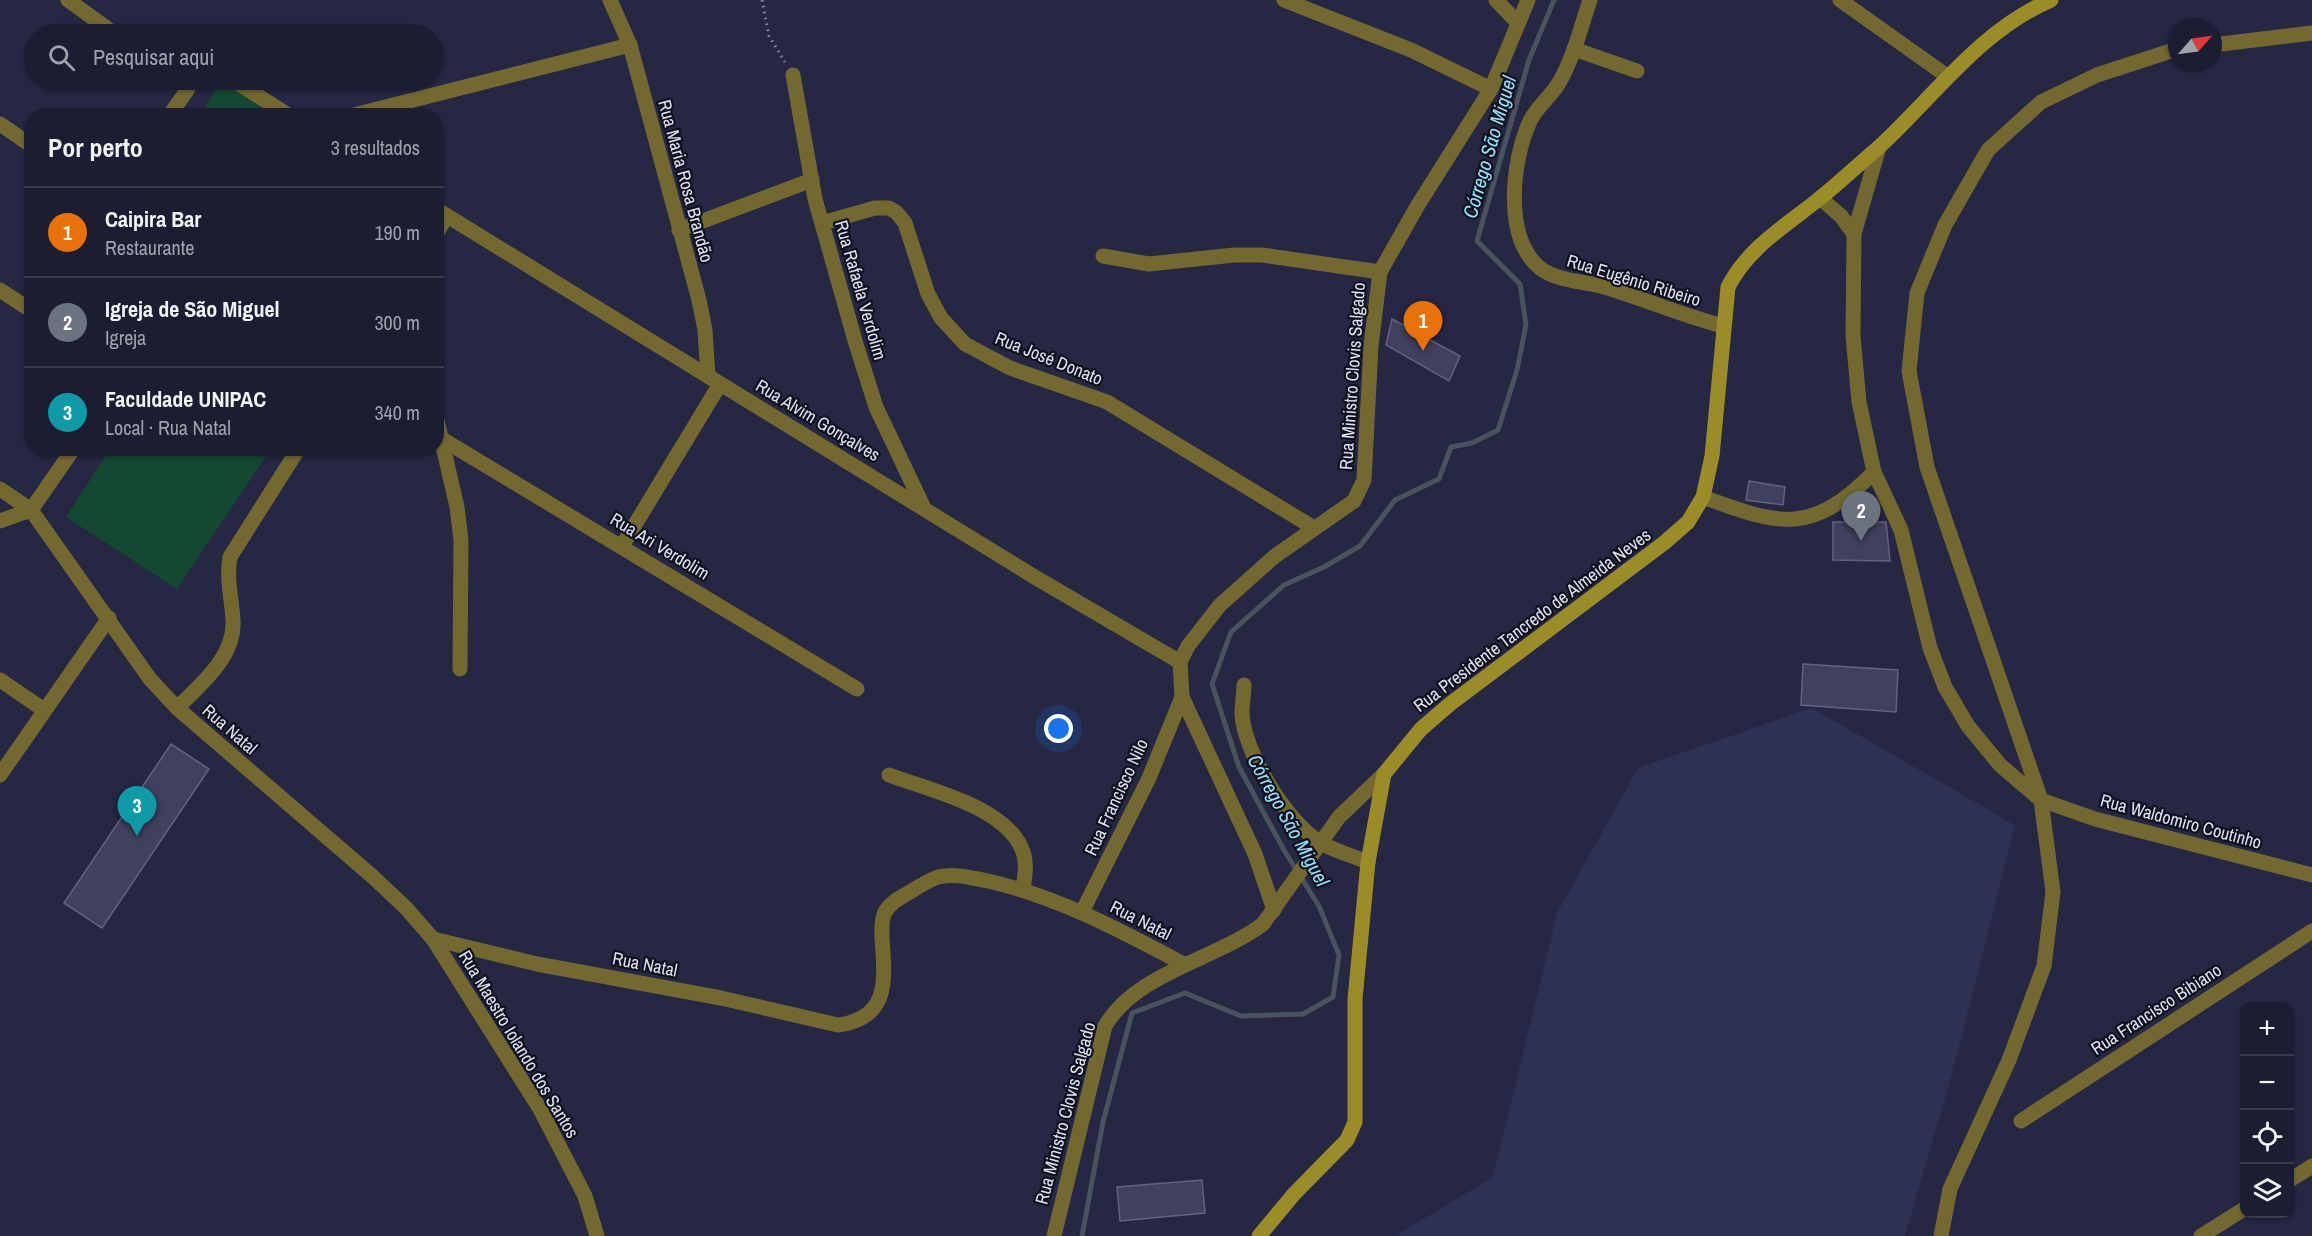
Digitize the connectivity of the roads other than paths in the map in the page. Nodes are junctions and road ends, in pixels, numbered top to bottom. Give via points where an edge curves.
1 (68, 0) edge
2 (610, 0) edge
3 (1284, 0) edge
4 (1496, 0) edge
5 (1528, 0) edge
6 (1590, 0) edge
7 (1840, 0) edge
8 (2050, 0) edge
9 (1517, 22) junction
10 (101, 24) edge
11 (2312, 33) edge
12 (2222, 44) edge
13 (630, 45) junction
14 (1574, 49) junction
15 (2168, 52) edge
16 (1637, 71) dead end
17 (793, 75) road end
18 (1947, 76) junction
19 (1491, 89) junction
20 (183, 90) edge
21 (248, 90) edge
22 (173, 108) edge
23 (277, 108) edge
24 (382, 108) edge
25 (0, 124) edge
26 (24, 140) edge
27 (1879, 147) junction
28 (812, 180) junction
29 (1820, 198) junction
30 (444, 213) edge
31 (822, 223) junction
32 (679, 230) junction
33 (1854, 234) junction
34 (1103, 256) dead end
35 (1380, 272) junction
36 (0, 290) edge
37 (24, 306) edge
38 (1723, 326) junction
39 (714, 380) junction
40 (444, 440) edge
41 (444, 448) edge
42 (69, 456) edge
43 (294, 456) edge
44 (1875, 472) junction
45 (0, 489) edge
46 (1703, 497) junction
47 (923, 506) junction
48 (32, 510) junction
49 (0, 521) edge
50 (1314, 528) junction
51 (622, 546) junction
52 (109, 618) junction
53 (1180, 662) junction
54 (460, 669) dead end
55 (0, 680) edge
56 (1244, 685) dead end
57 (857, 689) dead end
58 (1182, 697) junction
59 (177, 708) junction
60 (44, 710) junction
61 (1384, 774) junction
62 (889, 775) dead end
63 (0, 776) edge
64 (2042, 800) junction
65 (1318, 847) junction
66 (1368, 862) junction
67 (2312, 876) edge
68 (1023, 889) junction
69 (1278, 903) junction
70 (1082, 912) junction
71 (2312, 931) edge
72 (433, 939) junction
73 (1184, 964) junction
74 (2021, 1121) dead end
75 (2312, 1166) edge
76 (2294, 1177) edge
77 (2240, 1212) edge
78 (597, 1236) edge
79 (1054, 1236) edge
80 (1259, 1236) edge
81 (1941, 1236) edge
82 (2201, 1236) edge

1 - 10 street
2 - 13 street, Rua Maria Rosa Brandão
3 - 19 street via 1411,50
4 - 9 street
5 - 9 street, Rua Ministro Clovis Salgado
6 - 14 street, Rua Eugênio Ribeiro
7 - 18 street
8 - 18 main road, Rua Presidente Tancredo de Almeida Neves via 2001,29
9 - 19 street, Rua Ministro Clovis Salgado
11 - 12 street
13 - 24 street
13 - 32 street, Rua Maria Rosa Brandão
14 - 16 street
14 - 38 street, Rua Eugênio Ribeiro via 1559,84 1530,121 1516,166 1517,232 1529,256 1554,276 1600,286
15 - 64 street via 2097,75 2041,102 1988,150 1945,225 1917,293 1910,371 1927,467
17 - 28 street, Rua Rafaela Verdolim
18 - 27 main road, Rua Presidente Tancredo de Almeida Neves
19 - 35 street, Rua Ministro Clovis Salgado
20 - 22 street
21 - 23 street
25 - 26 street
27 - 29 main road, Rua Presidente Tancredo de Almeida Neves
27 - 33 street
28 - 31 street, Rua Rafaela Verdolim
28 - 32 street
29 - 33 street
29 - 38 main road, Rua Presidente Tancredo de Almeida Neves via 1737,267 1728,287
30 - 39 street, Rua Alvim Gonçalves
31 - 47 street, Rua Rafaela Verdolim via 876,407
31 - 50 street, Rua José Donato via 875,208 897,212 905,223 928,294 941,318 965,345 1010,368 1107,402
32 - 39 street, Rua Maria Rosa Brandão via 699,300
33 - 44 street via 1853,336 1859,402
34 - 35 street via 1149,264 1262,255
35 - 50 street, Rua Ministro Clovis Salgado via 1371,346 1364,480 1354,501
36 - 37 street
38 - 46 main road, Rua Presidente Tancredo de Almeida Neves via 1712,456
39 - 47 street, Rua Alvim Gonçalves
39 - 51 street
40 - 51 street, Rua Ari Verdolim
41 - 54 street via 458,507 461,540
42 - 48 street
43 - 59 street via 230,556 227,575 233,621 231,638 217,667
44 - 46 street via 1853,493 1815,516 1782,519 1751,515
44 - 64 street via 1901,530 1930,648 1945,687 1968,726 2000,765
45 - 48 street
46 - 61 main road, Rua Presidente Tancredo de Almeida Neves via 1688,522 1664,543 1422,729
47 - 53 street, Rua Alvim Gonçalves
48 - 49 street
48 - 52 street, Rua Natal
50 - 53 street, Rua Ministro Clovis Salgado via 1275,556 1220,605
51 - 57 street, Rua Ari Verdolim
52 - 59 street, Rua Natal via 150,679
52 - 60 street
53 - 58 street
55 - 60 street
56 - 65 street via 1242,714 1259,769
58 - 69 street
58 - 70 street, Rua Francisco Nilo via 1149,778
59 - 72 street, Rua Natal via 372,876
60 - 63 street
61 - 65 street, Rua Presidente Tancredo de Almeida Neves via 1347,809
61 - 66 main road, Rua Presidente Tancredo de Almeida Neves
62 - 68 street via 970,805 998,820 1013,833 1022,849 1026,867
64 - 67 street, Rua Waldomiro Coutinho via 2095,819
64 - 81 street via 2053,892 2044,966 2009,1060 1950,1190
65 - 66 street
65 - 69 street, Rua Presidente Tancredo de Almeida Neves
66 - 80 main road, Rua Presidente Tancredo de Almeida Neves via 1355,999 1355,1122 1347,1140
68 - 70 street, Rua Natal
68 - 72 street, Rua Natal via 960,875 938,878 894,902 884,913 882,927 881,998 871,1013 855,1023 838,1025
69 - 73 street, Rua Ministro Clovis Salgado via 1263,924 1248,935
70 - 73 street, Rua Natal
71 - 74 street, Rua Francisco Bibiano
72 - 78 street, Rua Maestro Iolando dos Santos via 540,1109 585,1196
73 - 79 street, Rua Ministro Clovis Salgado via 1122,1003 1105,1026
75 - 76 street
77 - 82 street

